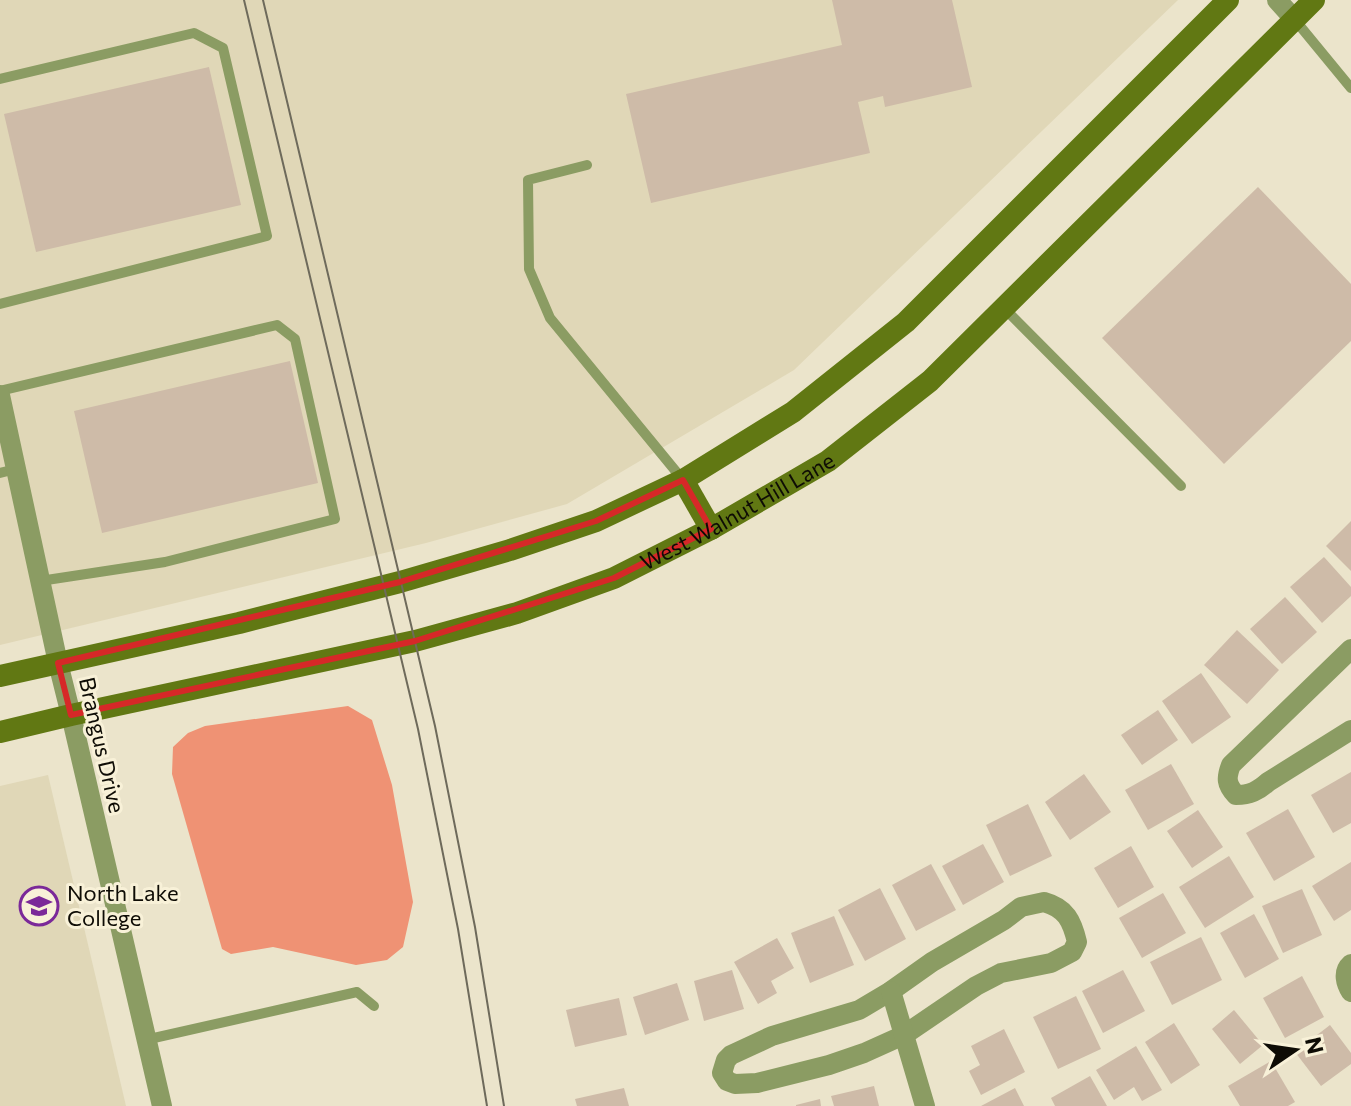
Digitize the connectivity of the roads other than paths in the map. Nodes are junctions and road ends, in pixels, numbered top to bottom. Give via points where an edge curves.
1 (1228, 0) edge
2 (1277, 0) edge
3 (1314, 0) edge
4 (1295, 20) junction
5 (0, 79) edge
6 (1351, 88) edge
7 (587, 165) dead end
8 (0, 304) edge
9 (1003, 307) junction
10 (0, 393) edge
11 (8, 471) edge
12 (683, 480) junction
13 (1181, 486) dead end
14 (711, 529) junction
15 (40, 581) junction
16 (1351, 649) edge
17 (58, 663) junction
18 (0, 676) edge
19 (71, 715) junction
20 (1351, 730) edge
21 (0, 732) edge
22 (1351, 964) edge
23 (891, 991) junction
24 (1351, 992) edge
25 (374, 1006) dead end
26 (904, 1035) junction
27 (145, 1040) junction
28 (162, 1106) edge
29 (925, 1106) edge

1 - 12 main road via 906,322 793,412
2 - 4 street
3 - 4 main road, West Walnut Hill Lane
4 - 6 lane
4 - 9 main road, West Walnut Hill Lane
5 - 8 lane via 194,33 223,48 267,236
7 - 12 lane via 528,180 529,269 550,318
9 - 13 lane
9 - 14 main road, West Walnut Hill Lane via 930,381 828,461
10 - 11 street, Brangus Drive
10 - 15 lane via 277,325 295,339 335,519 165,562
11 - 15 street, Brangus Drive
12 - 14 main road
12 - 17 main road via 596,521 510,550 239,623
14 - 19 main road, West Walnut Hill Lane via 614,578 517,613 398,645
15 - 17 street, Brangus Drive
16 - 20 street via 1231,765 1230,788 1236,795 1259,790
17 - 18 main road
17 - 19 street, Brangus Drive
19 - 21 main road, West Walnut Hill Lane
19 - 27 street, Brangus Drive
22 - 24 street via 1345,979
23 - 26 street
23 - 26 street via 859,1010 772,1036 731,1055 722,1073 735,1084 757,1083 829,1065
23 - 26 street via 1021,907 1056,905 1075,934 1072,952 1051,963 1001,973
25 - 27 lane via 357,992
26 - 29 street
27 - 28 street, Brangus Drive

